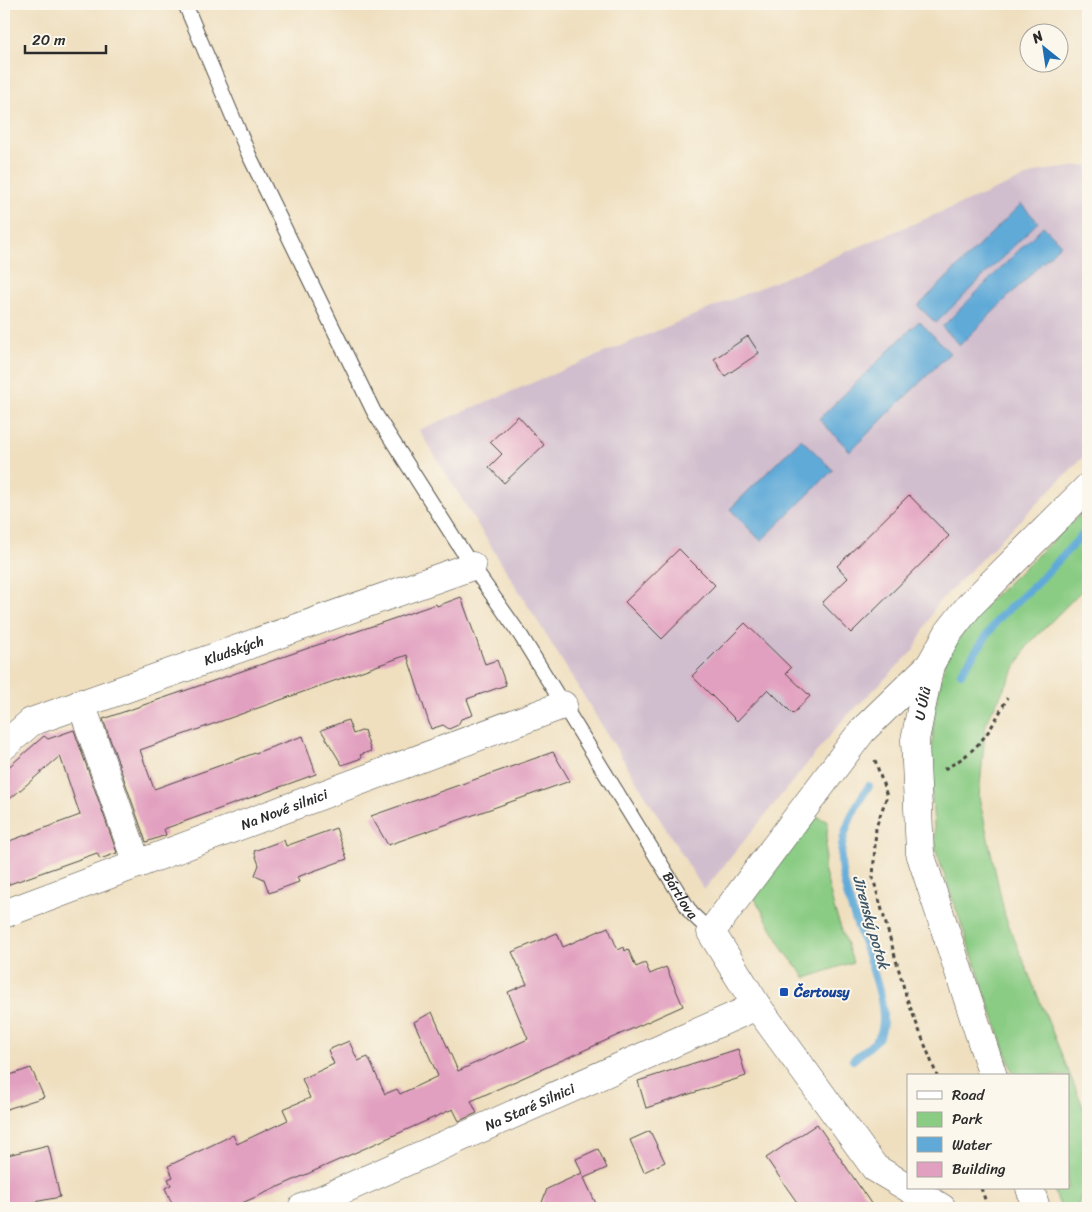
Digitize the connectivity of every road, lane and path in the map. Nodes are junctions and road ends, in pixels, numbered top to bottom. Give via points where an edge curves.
1 (185, 4) edge
2 (1088, 487) edge
3 (472, 566) junction
4 (930, 664) junction
5 (1007, 698) dead end
6 (81, 703) junction
7 (563, 705) junction
8 (4, 746) edge
9 (917, 783) junction
10 (137, 864) junction
11 (4, 914) edge
12 (711, 932) junction
13 (757, 1006) junction
14 (992, 1074) edge
15 (982, 1190) edge
16 (1031, 1190) edge
17 (927, 1204) edge
18 (302, 1208) edge
19 (988, 1208) edge
20 (1036, 1208) edge

1 - 3 lane, Bártlova via 249,155 374,412
2 - 4 street via 970,605
3 - 6 street, Kludských
3 - 7 lane, Bártlova via 521,636
4 - 9 street, U Úlů via 915,740
4 - 12 street, U Úlů via 862,731
5 - 9 path via 991,730 961,761
6 - 8 street, Kludských via 31,722
6 - 10 street
7 - 10 street, Na Nové silnici
7 - 12 lane, Bártlova via 691,913
9 - 14 street, U Úlů via 920,853
10 - 11 street, Na Nové silnici
12 - 13 street, Bártlova
13 - 17 street, Bártlova via 875,1168
13 - 18 street, Na Staré Silnici
15 - 19 path
16 - 20 street

